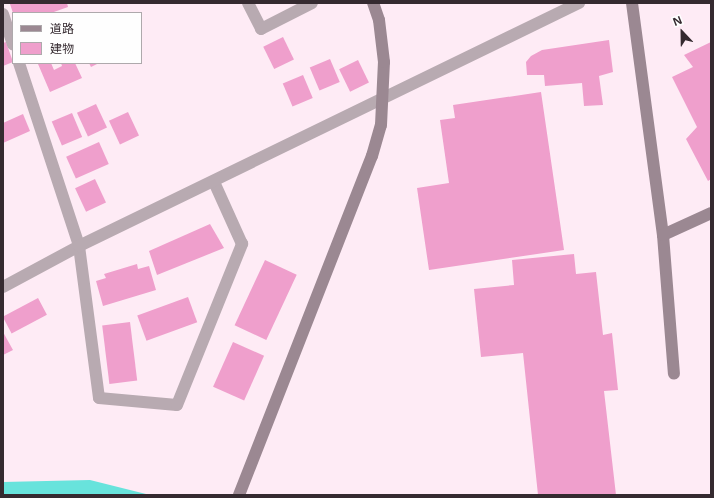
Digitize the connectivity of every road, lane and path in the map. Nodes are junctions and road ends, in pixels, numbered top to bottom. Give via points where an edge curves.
1 (248, 3) edge
2 (312, 3) edge
3 (373, 3) edge
4 (579, 3) edge
5 (632, 3) edge
6 (3, 14) edge
7 (12, 41) edge
8 (19, 64) edge
9 (382, 100) junction
10 (214, 182) junction
11 (711, 213) edge
12 (663, 236) junction
13 (79, 246) junction
14 (3, 286) edge
15 (674, 374) dead end
16 (239, 495) edge

1 - 2 street via 261,29
3 - 9 street via 379,20 384,62
4 - 9 street
5 - 12 street
6 - 7 street
8 - 13 street
9 - 10 street
9 - 16 street via 381,125 372,156
10 - 13 street
10 - 13 street via 242,244 177,405 99,398
11 - 12 street
12 - 15 street
13 - 14 street

